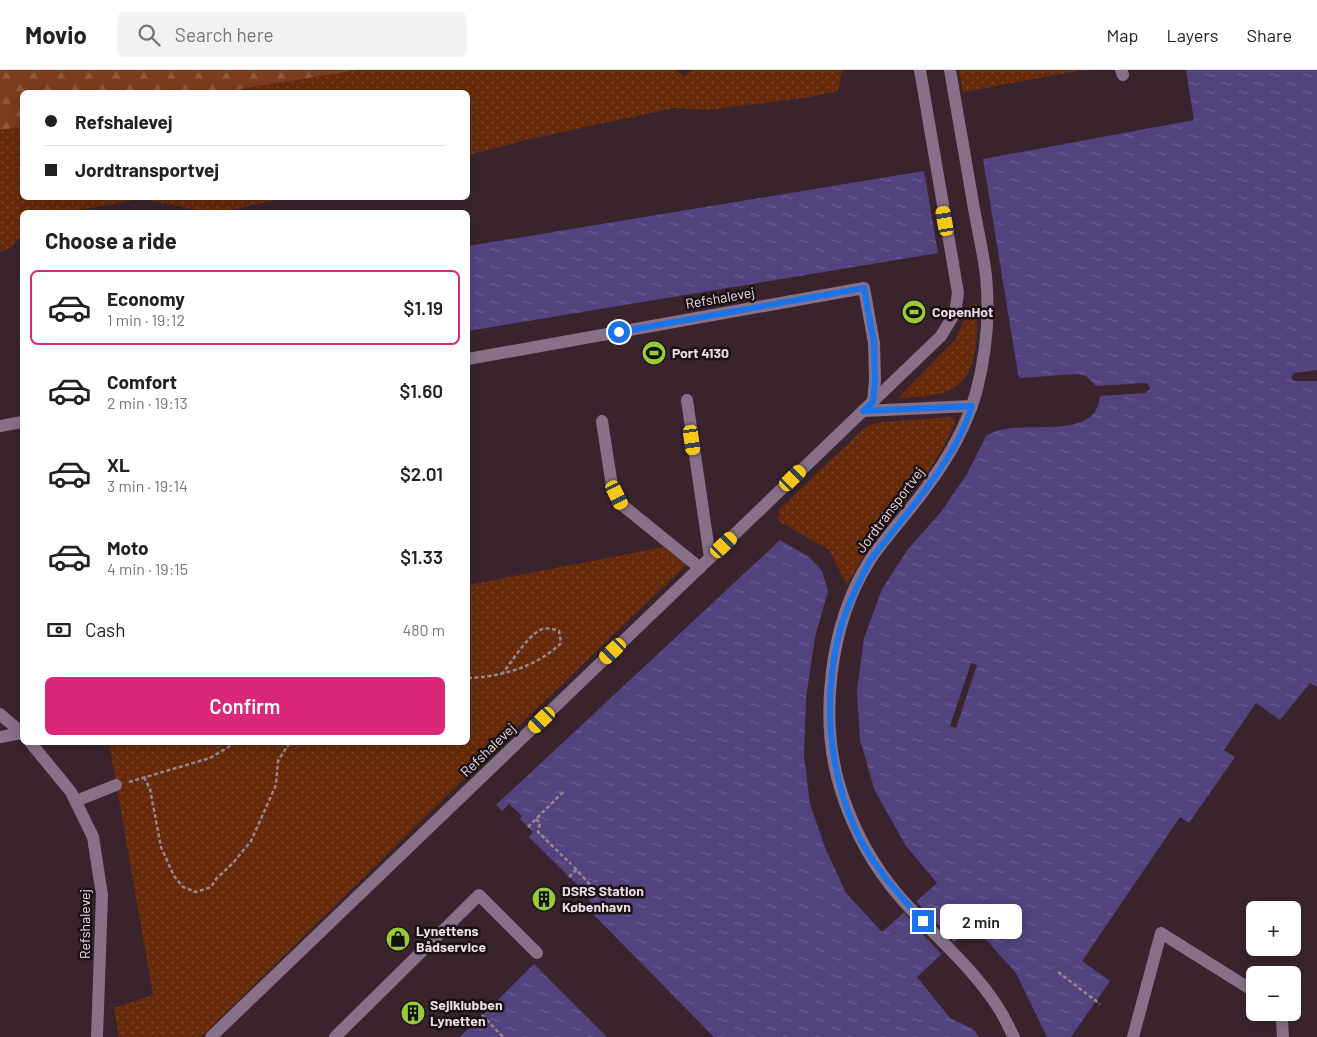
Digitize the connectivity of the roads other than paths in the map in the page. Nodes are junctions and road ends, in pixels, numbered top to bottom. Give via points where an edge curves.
1 (920, 70) edge
2 (950, 70) edge
3 (470, 359) edge
4 (687, 400) dead end
5 (873, 402) junction
6 (972, 406) junction
7 (863, 411) junction
8 (602, 421) dead end
9 (20, 422) edge
10 (0, 426) edge
11 (710, 558) junction
12 (700, 568) junction
13 (0, 714) edge
14 (20, 731) edge
15 (20, 733) edge
16 (0, 736) edge
17 (32, 745) edge
18 (116, 786) dead end
19 (76, 801) junction
20 (537, 953) dead end
21 (1246, 986) edge
22 (1282, 1021) edge
23 (97, 1037) edge
24 (211, 1037) edge
25 (335, 1037) edge
26 (1014, 1037) edge
27 (1133, 1037) edge
28 (1283, 1037) edge

1 - 5 street, Refshalevej via 958,293 955,313 941,336
2 - 6 street, Jordtransportvej via 986,276 988,317 985,354
3 - 5 street, Refshalevej via 864,288 874,343
4 - 11 street
5 - 7 street, Refshalevej
6 - 7 street
6 - 26 street, Jordtransportvej via 933,479 870,561 859,582 838,637 831,677 832,750 842,792 858,833 882,873 982,985
7 - 11 street, Refshalevej
8 - 12 street via 612,486 621,504
9 - 10 street
11 - 12 street, Refshalevej
12 - 24 street, Refshalevej
13 - 14 street
15 - 16 street
17 - 19 street, Refshalevej
18 - 19 street
19 - 23 street, Refshalevej via 93,837 102,895
20 - 25 street via 479,895
21 - 27 street via 1161,933
22 - 28 street

